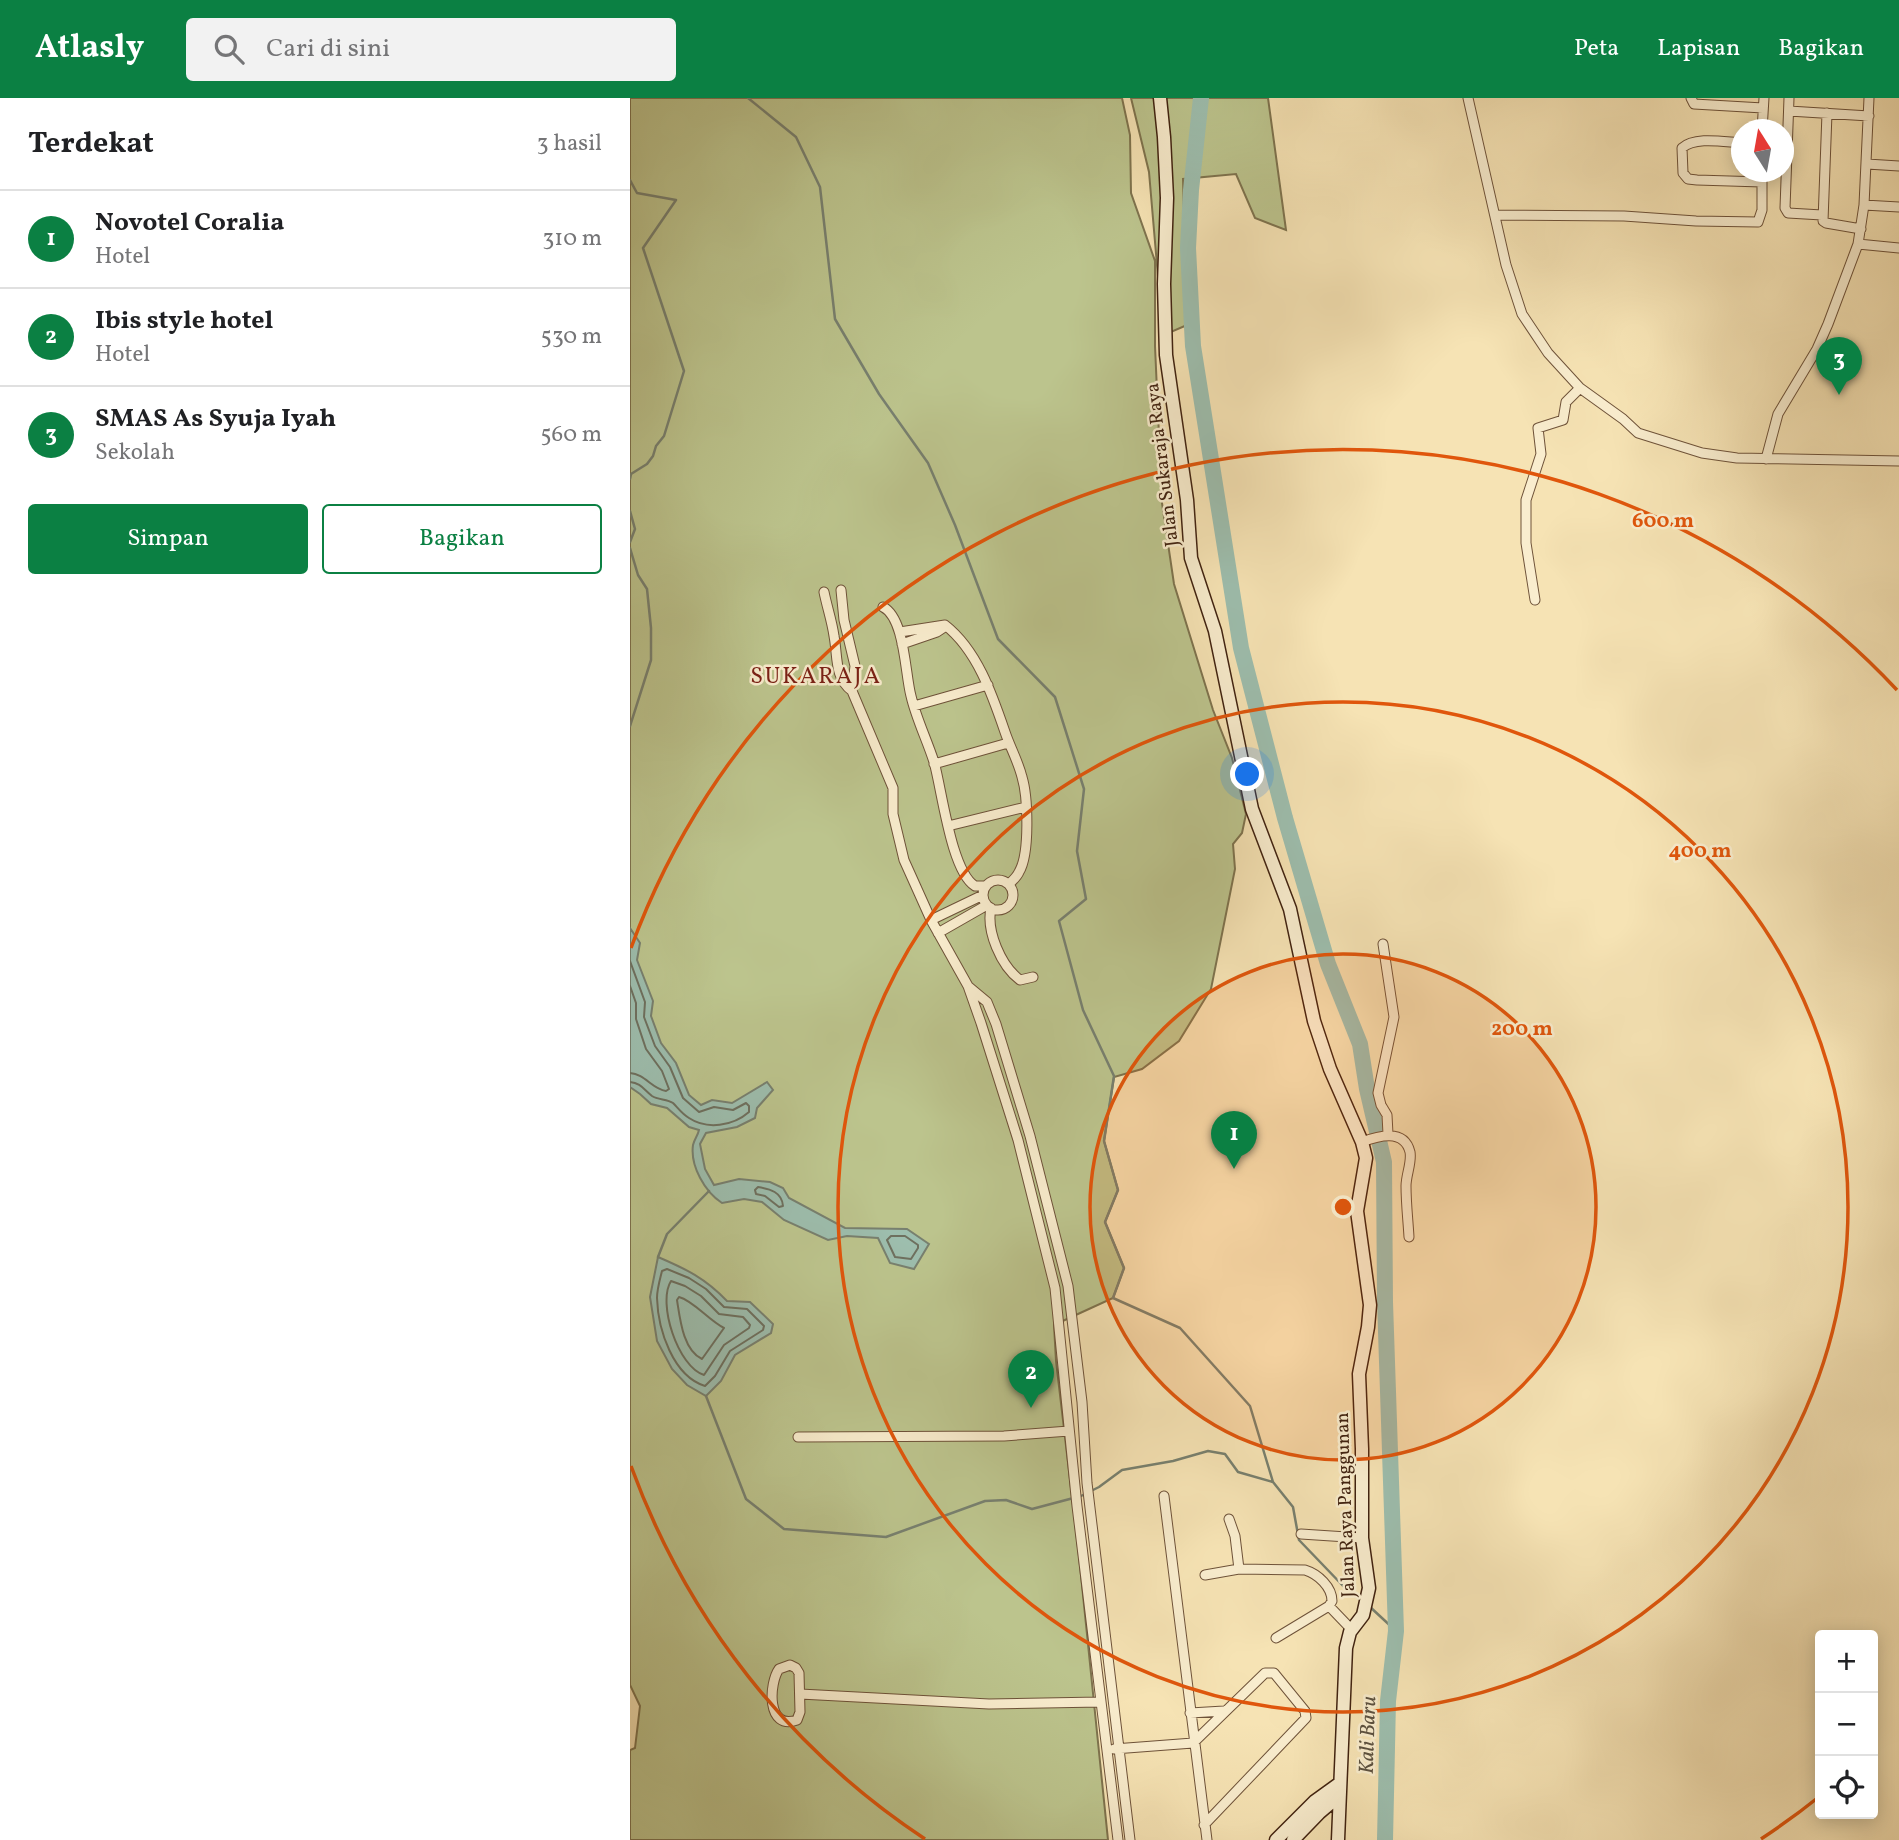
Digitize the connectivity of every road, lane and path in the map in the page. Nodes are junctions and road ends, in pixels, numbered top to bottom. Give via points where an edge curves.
1 (1160, 98) edge
2 (1468, 98) edge
3 (1691, 98) edge
4 (1789, 98) edge
5 (1869, 98) edge
6 (1763, 103) edge
7 (1788, 111) junction
8 (1827, 113) junction
9 (1869, 116) junction
10 (1731, 143) edge
11 (1867, 164) junction
12 (1899, 166) edge
13 (1731, 178) edge
14 (1762, 182) edge
15 (1864, 205) junction
16 (1899, 207) edge
17 (1496, 215) junction
18 (1822, 215) junction
19 (1861, 229) junction
20 (1858, 244) junction
21 (1899, 248) edge
22 (1580, 388) junction
23 (1766, 459) junction
24 (1899, 461) edge
25 (841, 590) dead end
26 (824, 592) dead end
27 (1535, 600) dead end
28 (883, 607) dead end
29 (946, 626) junction
30 (900, 632) junction
31 (902, 643) junction
32 (988, 685) junction
33 (852, 691) junction
34 (914, 706) junction
35 (1008, 743) junction
36 (934, 764) junction
37 (1026, 807) junction
38 (948, 826) junction
39 (1009, 884) junction
40 (987, 899) junction
41 (931, 920) junction
42 (938, 933) junction
43 (1383, 944) dead end
44 (1033, 977) dead end
45 (968, 986) junction
46 (1386, 1135) junction
47 (1366, 1140) junction
48 (1409, 1237) dead end
49 (1068, 1286) junction
50 (1055, 1288) junction
51 (1080, 1387) junction
52 (1066, 1389) junction
53 (1069, 1431) junction
54 (798, 1437) dead end
55 (1164, 1496) dead end
56 (1229, 1519) dead end
57 (1301, 1534) dead end
58 (1362, 1538) junction
59 (1240, 1569) junction
60 (1205, 1575) dead end
61 (1329, 1606) junction
62 (1352, 1630) junction
63 (1276, 1639) dead end
64 (800, 1694) junction
65 (1100, 1702) junction
66 (1224, 1712) junction
67 (1190, 1713) junction
68 (1193, 1743) junction
69 (1107, 1749) junction
70 (1119, 1749) junction
71 (1340, 1790) junction
72 (1204, 1825) junction
73 (1118, 1840) edge
74 (1130, 1840) edge
75 (1206, 1840) edge
76 (1276, 1840) edge
77 (1293, 1840) edge
78 (1338, 1840) edge

1 - 47 street, Jalan Sukaraja Raya via 1167,198 1166,355 1191,558 1215,631 1257,820 1290,909 1320,1040
2 - 17 street
3 - 6 street via 1694,104
4 - 7 street
5 - 9 street
7 - 8 street
7 - 18 street via 1785,208 1788,213
8 - 9 street
8 - 18 street
9 - 11 street
10 - 13 street via 1699,141 1682,148 1683,173 1688,178
11 - 12 street
11 - 15 street
14 - 17 street via 1758,222
15 - 16 street
15 - 19 street
17 - 22 street via 1522,314 1548,353
18 - 19 street via 1826,223
19 - 20 street
20 - 21 street
20 - 23 street via 1822,337 1777,414
22 - 23 street via 1638,433 1661,442 1702,453
22 - 27 street via 1565,404 1563,420 1538,428 1541,453 1526,500 1526,543
23 - 24 street
25 - 33 street via 855,666
26 - 33 street via 839,676
28 - 30 street
29 - 30 street
29 - 31 street
29 - 32 street via 961,639
30 - 31 street
31 - 34 street
32 - 34 street
32 - 35 street
33 - 41 street via 893,788 898,840
34 - 36 street
35 - 36 street
35 - 37 street via 1023,779
36 - 38 street
37 - 38 street
37 - 39 street via 1023,862
38 - 40 street via 965,877
39 - 40 street via 997,880
39 - 40 street via 1013,895 1008,906 1003,909
40 - 41 street
40 - 42 street
40 - 44 street via 992,934 1007,966 1020,980
41 - 42 street
42 - 45 street
43 - 46 street via 1394,1017 1378,1093 1388,1120
45 - 49 street via 987,1002 996,1024
45 - 50 street via 1010,1114
46 - 47 street
46 - 48 street via 1401,1140 1410,1153 1406,1185
47 - 58 street, Jalan Raya Panggunan via 1366,1169 1357,1211 1370,1305 1359,1374
49 - 50 street
49 - 51 street
50 - 52 street
51 - 52 street
51 - 70 street
52 - 53 street
53 - 54 street via 1004,1436
53 - 65 street
55 - 67 street
56 - 59 street
57 - 58 street
58 - 62 street, Jalan Raya Panggunan via 1368,1600
59 - 60 street
59 - 61 street via 1314,1573 1333,1596
61 - 62 street
61 - 63 street
62 - 71 street, Jalan Raya Panggunan via 1346,1648
64 - 64 street via 798,1670 790,1665 777,1671 774,1705 779,1720 797,1720
64 - 65 street via 989,1704
65 - 69 street
66 - 67 street
66 - 68 street
66 - 72 street via 1269,1672 1280,1678 1306,1715
67 - 68 street
68 - 70 street
68 - 72 street
69 - 70 street
69 - 73 street
70 - 74 street
71 - 76 street via 1315,1801
71 - 77 street
71 - 78 street, Jalan Raya Panggunan
72 - 75 street

